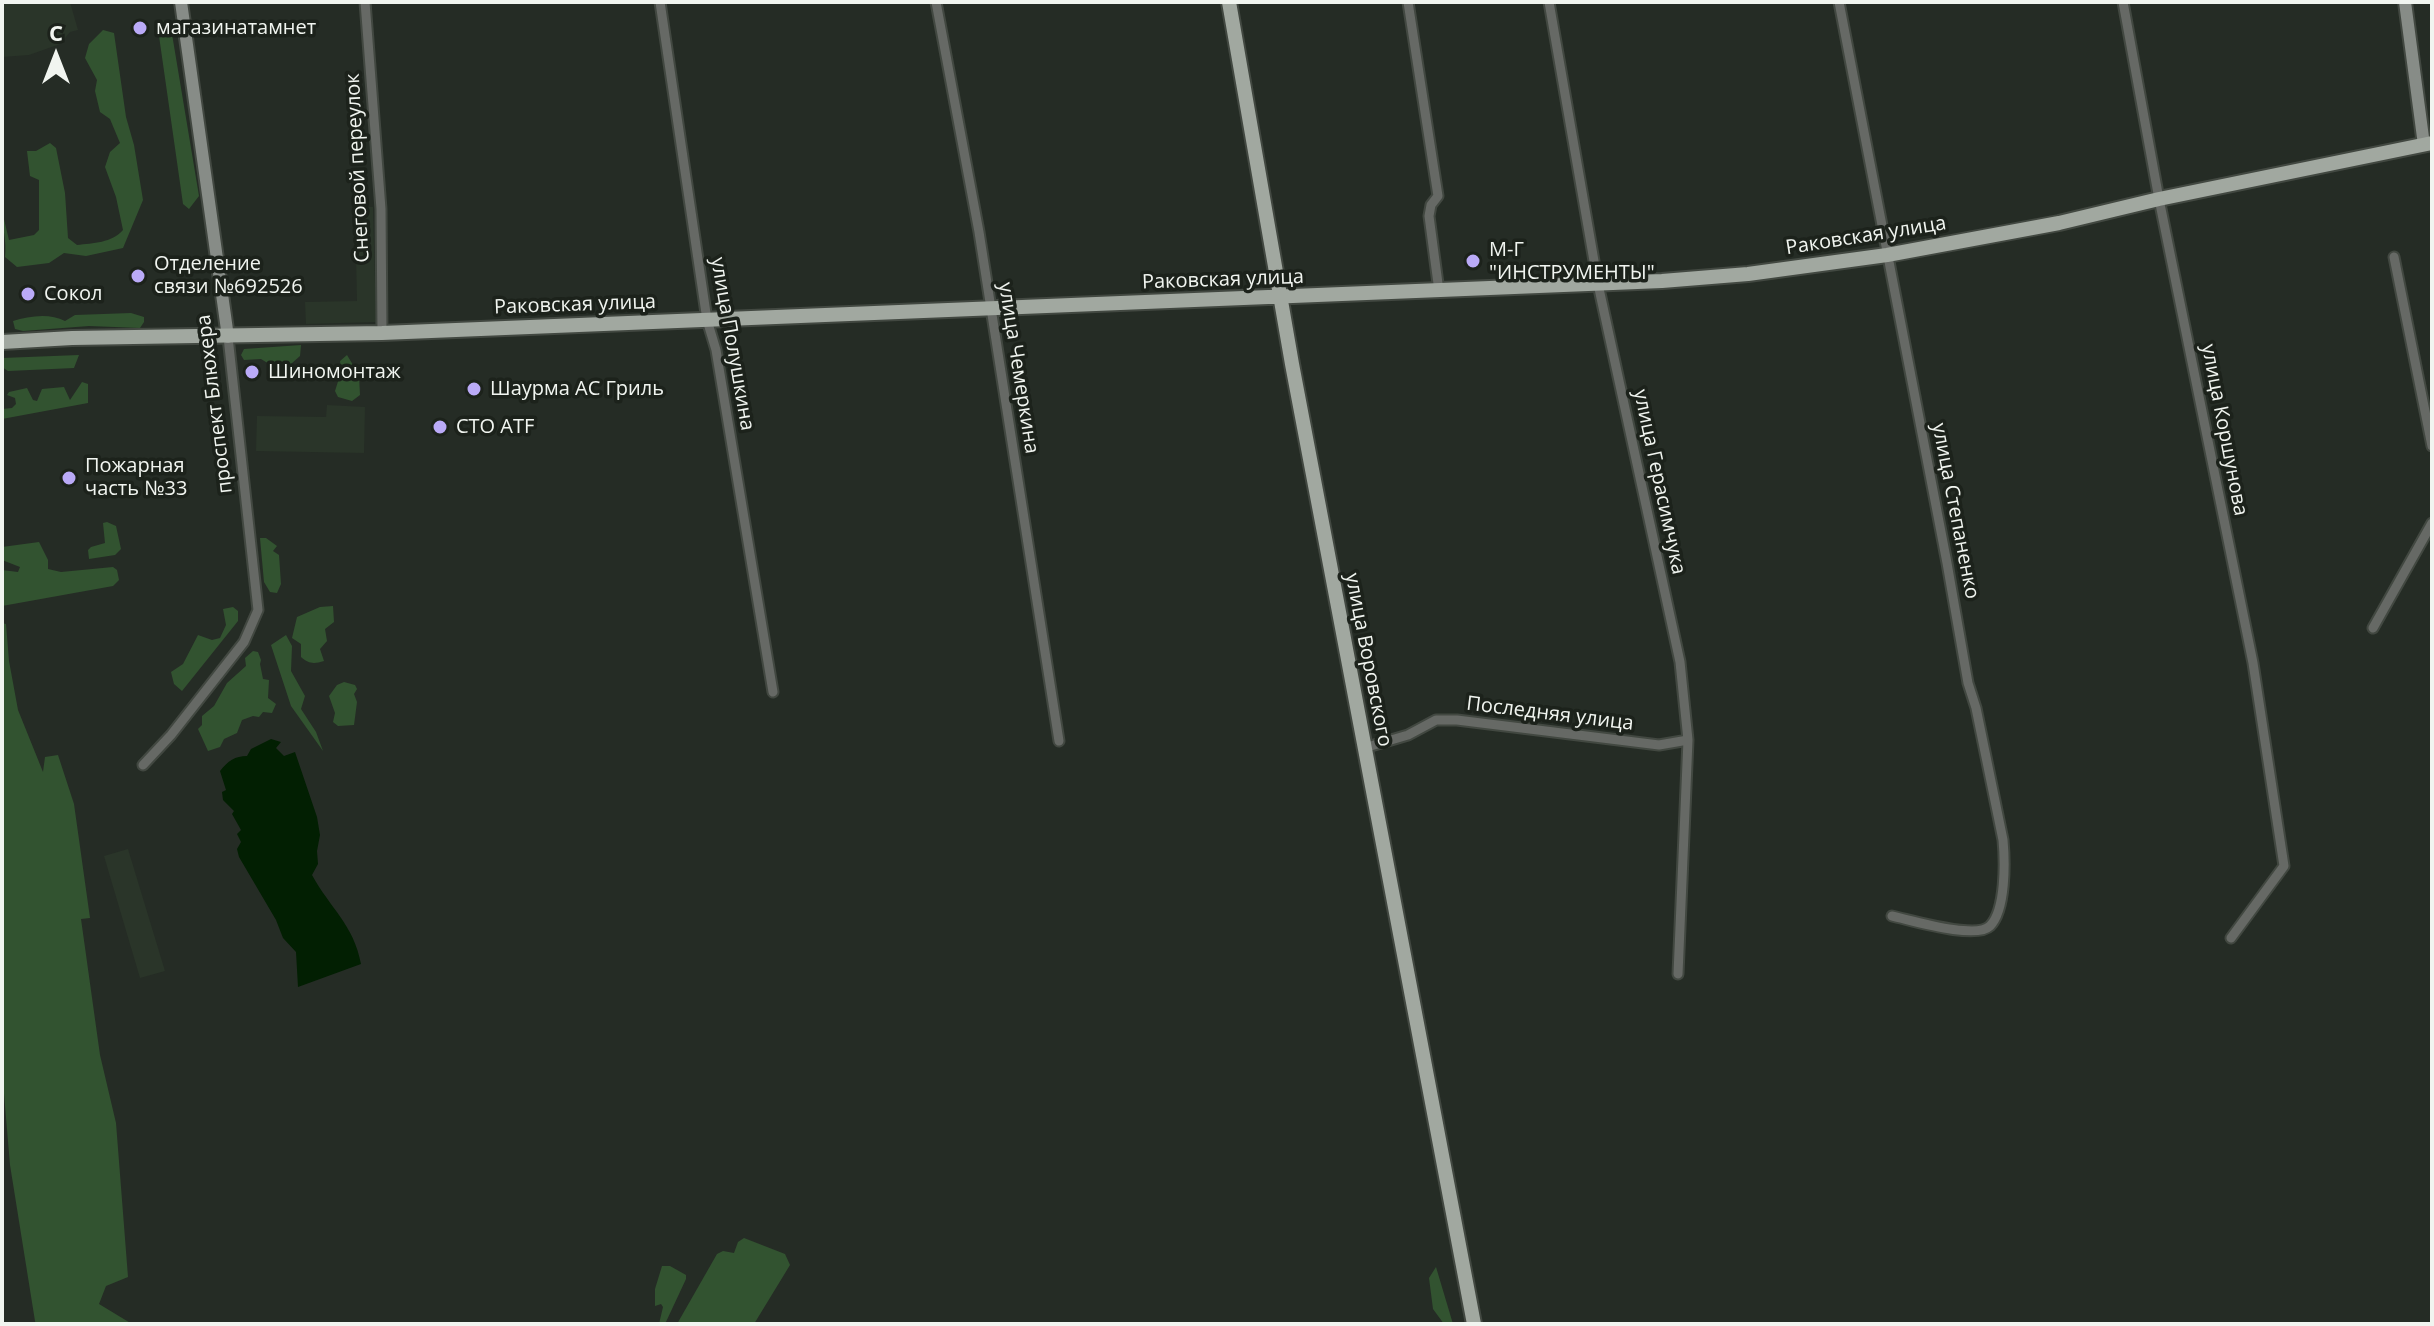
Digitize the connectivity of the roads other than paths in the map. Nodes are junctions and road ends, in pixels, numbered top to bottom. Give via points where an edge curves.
1 (181, 2) edge
2 (365, 2) edge
3 (660, 2) edge
4 (936, 2) edge
5 (1229, 2) edge
6 (1408, 2) edge
7 (1549, 2) edge
8 (1839, 2) edge
9 (2123, 2) edge
10 (2405, 2) edge
11 (2428, 144) edge
12 (2159, 199) junction
13 (1887, 255) junction
14 (2394, 257) dead end
15 (1598, 284) junction
16 (1439, 291) junction
17 (1280, 298) junction
18 (990, 309) junction
19 (707, 320) junction
20 (382, 333) junction
21 (228, 337) junction
22 (2, 342) edge
23 (2432, 446) edge
24 (2432, 523) edge
25 (2373, 628) dead end
26 (773, 692) dead end
27 (1688, 740) junction
28 (1059, 741) dead end
29 (1364, 748) junction
30 (143, 765) dead end
31 (1892, 916) dead end
32 (2231, 938) dead end
33 (1678, 974) dead end
34 (1474, 1324) edge

1 - 21 main road, проспект Блюхера
2 - 20 street, Снеговой переулок via 381,209
3 - 19 street, улица Полушкина
4 - 18 street, улица Чемеркина
5 - 17 main road, улица Воровского
6 - 16 street via 1438,196 1429,216
7 - 15 street, улица Герасимчука
8 - 13 street, улица Степаненко
9 - 12 street, улица Коршунова
10 - 11 main road
11 - 12 main road, Раковская улица
12 - 13 main road, Раковская улица
12 - 32 street, улица Коршунова via 2253,663 2284,866
13 - 15 main road, Раковская улица via 1748,274
13 - 31 street, улица Степаненко via 2004,859 2001,902 1985,929 1966,931
14 - 23 street
15 - 16 main road, Раковская улица
15 - 27 street, улица Герасимчука via 1680,662
16 - 17 main road, Раковская улица
17 - 18 main road, Раковская улица
17 - 29 main road, улица Воровского
18 - 19 main road, Раковская улица
18 - 28 street, улица Чемеркина
19 - 20 main road, Раковская улица
19 - 26 street, улица Полушкина
20 - 21 main road, Раковская улица
21 - 22 main road, Раковская улица
21 - 30 street, проспект Блюхера via 258,610 244,642
24 - 25 street
27 - 29 street, Последняя улица via 1659,745 1436,720
27 - 33 street, улица Герасимчука
29 - 34 main road, улица Воровского

